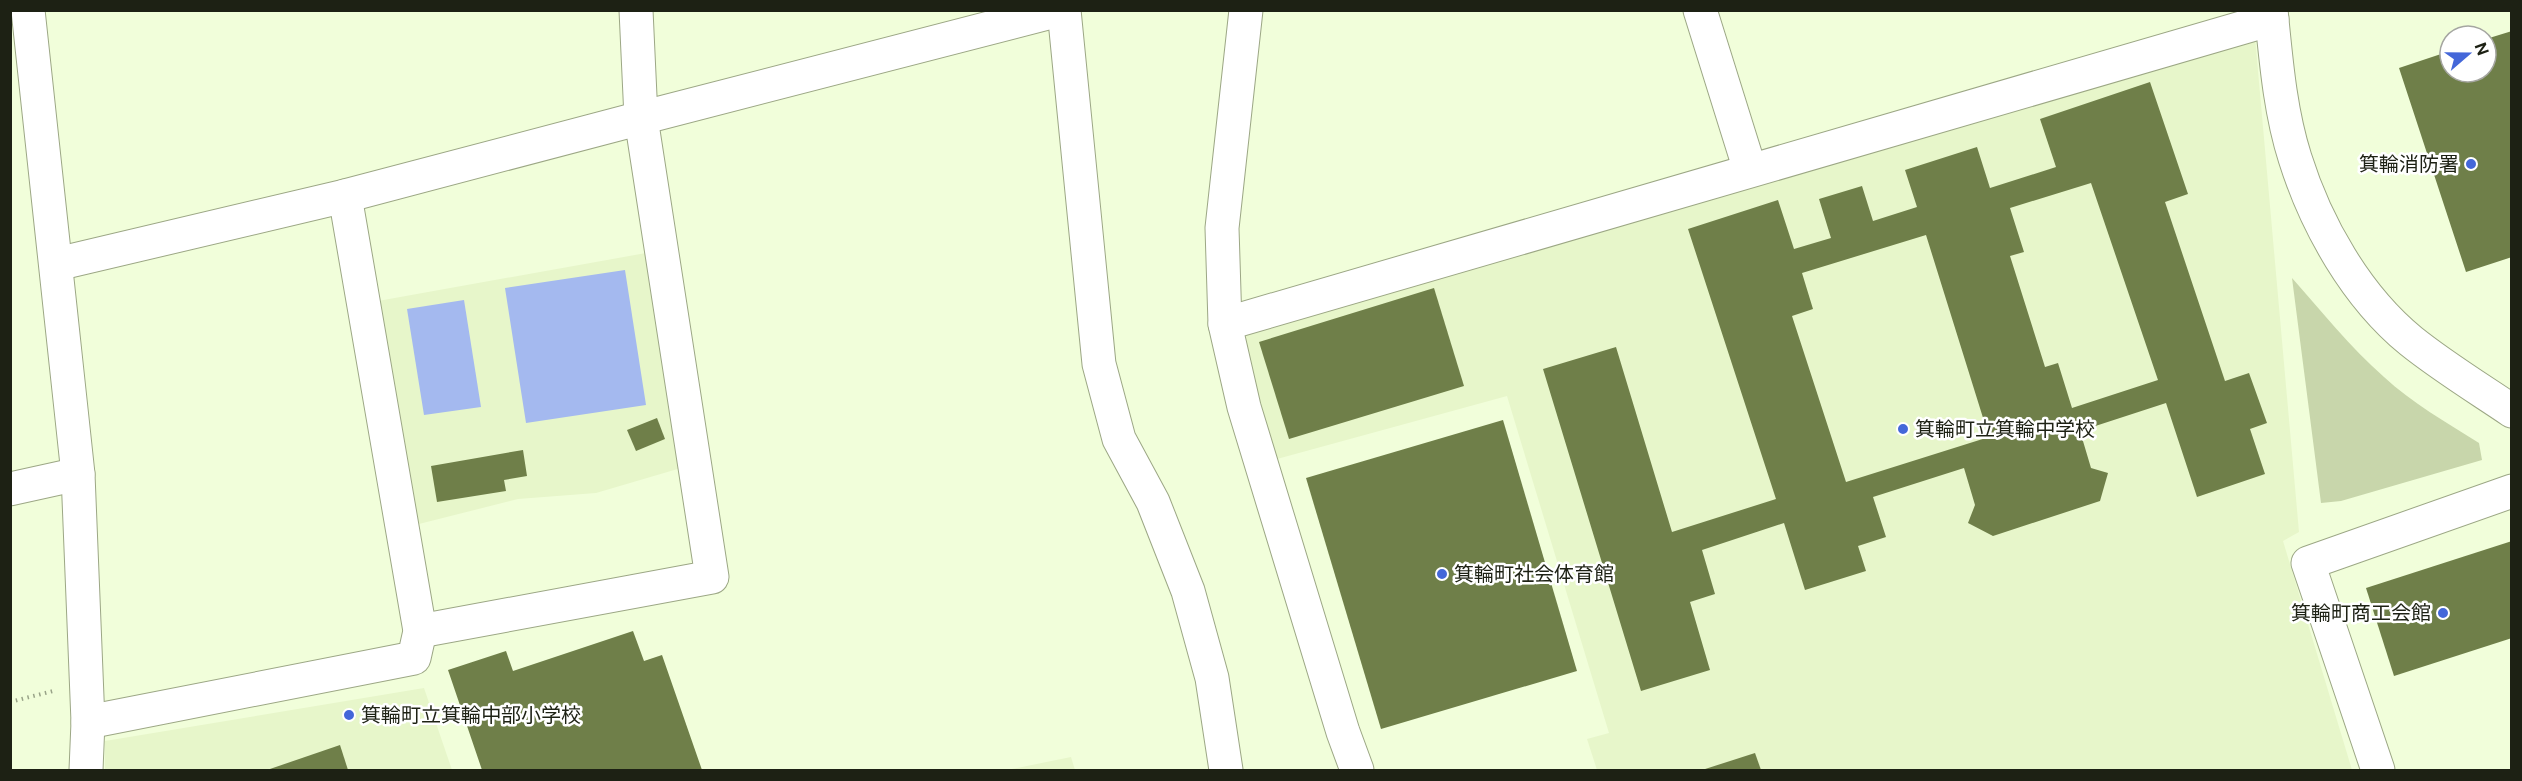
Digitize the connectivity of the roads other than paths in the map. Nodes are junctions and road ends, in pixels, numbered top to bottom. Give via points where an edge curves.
1 (28, 10) edge
2 (636, 10) edge
3 (1059, 10) edge
4 (1064, 10) edge
5 (1246, 10) edge
6 (1700, 10) edge
7 (2271, 15) edge
8 (642, 118) junction
9 (1750, 170) junction
10 (345, 196) junction
11 (57, 264) junction
12 (1225, 324) junction
13 (2511, 411) edge
14 (78, 474) junction
15 (10, 489) edge
16 (2511, 491) edge
17 (420, 631) junction
18 (88, 722) junction
19 (86, 771) edge
20 (1226, 771) edge
21 (1357, 771) edge
22 (2379, 771) edge

1 - 11 street
2 - 8 street
3 - 8 street
4 - 20 street via 1099,364 1119,439 1153,502 1188,591 1212,678
5 - 12 street via 1222,228
6 - 9 street
7 - 9 street
7 - 13 street via 2282,106 2295,158 2314,208 2339,254 2371,301 2410,340
8 - 10 street
8 - 17 street via 712,577
9 - 12 street
10 - 11 street
10 - 17 street
11 - 14 street
12 - 21 street via 1247,418
14 - 15 street
14 - 18 street
16 - 22 street via 2308,563
17 - 18 street via 414,658
18 - 19 street

